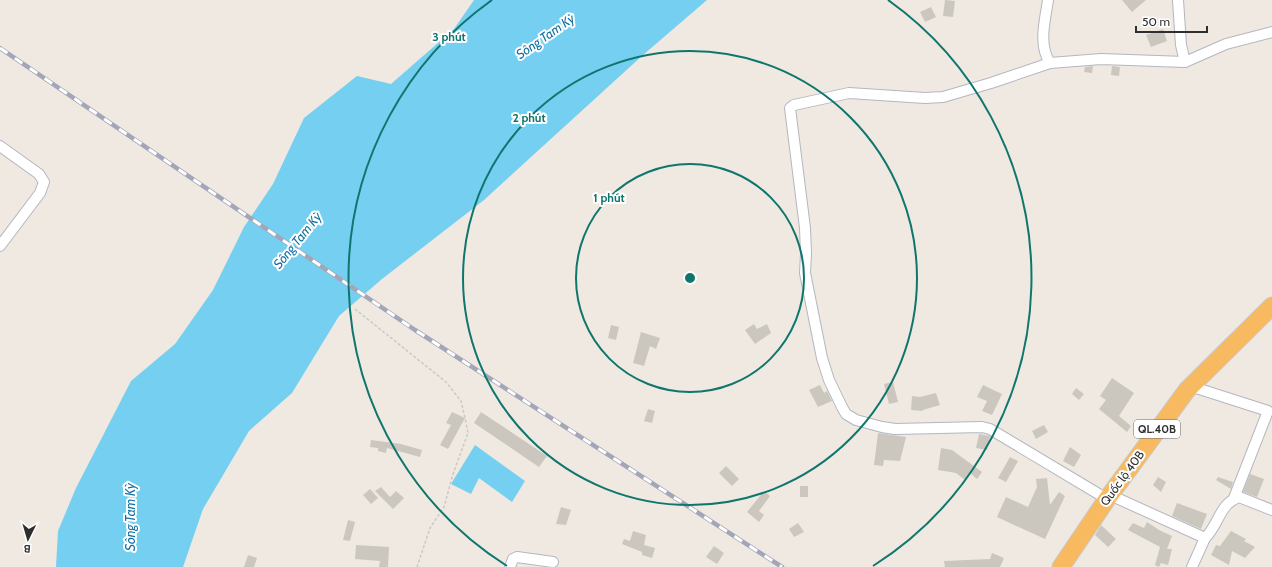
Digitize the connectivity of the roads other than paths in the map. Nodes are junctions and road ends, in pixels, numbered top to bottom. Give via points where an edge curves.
1 (1048, 0) edge
2 (1178, 0) edge
3 (1272, 32) edge
4 (1186, 62) junction
5 (1050, 63) junction
6 (0, 146) edge
7 (0, 246) edge
8 (1272, 306) edge
9 (1190, 386) junction
10 (1108, 497) junction
11 (1234, 498) junction
12 (1272, 510) edge
13 (1205, 538) junction
14 (553, 562) dead end
15 (510, 567) edge
16 (1061, 567) edge
17 (1192, 567) edge

1 - 5 street via 1044,49
2 - 4 street via 1181,45
3 - 4 street via 1226,44
4 - 5 street via 1101,59
5 - 10 street via 943,97 850,93 790,108 804,220 805,273 829,380 842,407 851,418 895,429 990,429
6 - 7 street via 38,174 44,182 40,193
8 - 9 highway, Quốc lộ 40B / QL.40B
9 - 10 highway, Quốc lộ 40B / QL.40B
9 - 11 street via 1268,411
10 - 13 street
10 - 16 highway, Quốc lộ 40B / QL.40B
11 - 12 street via 1239,497
11 - 13 street via 1218,515
13 - 17 street
14 - 15 street via 517,557 513,559

